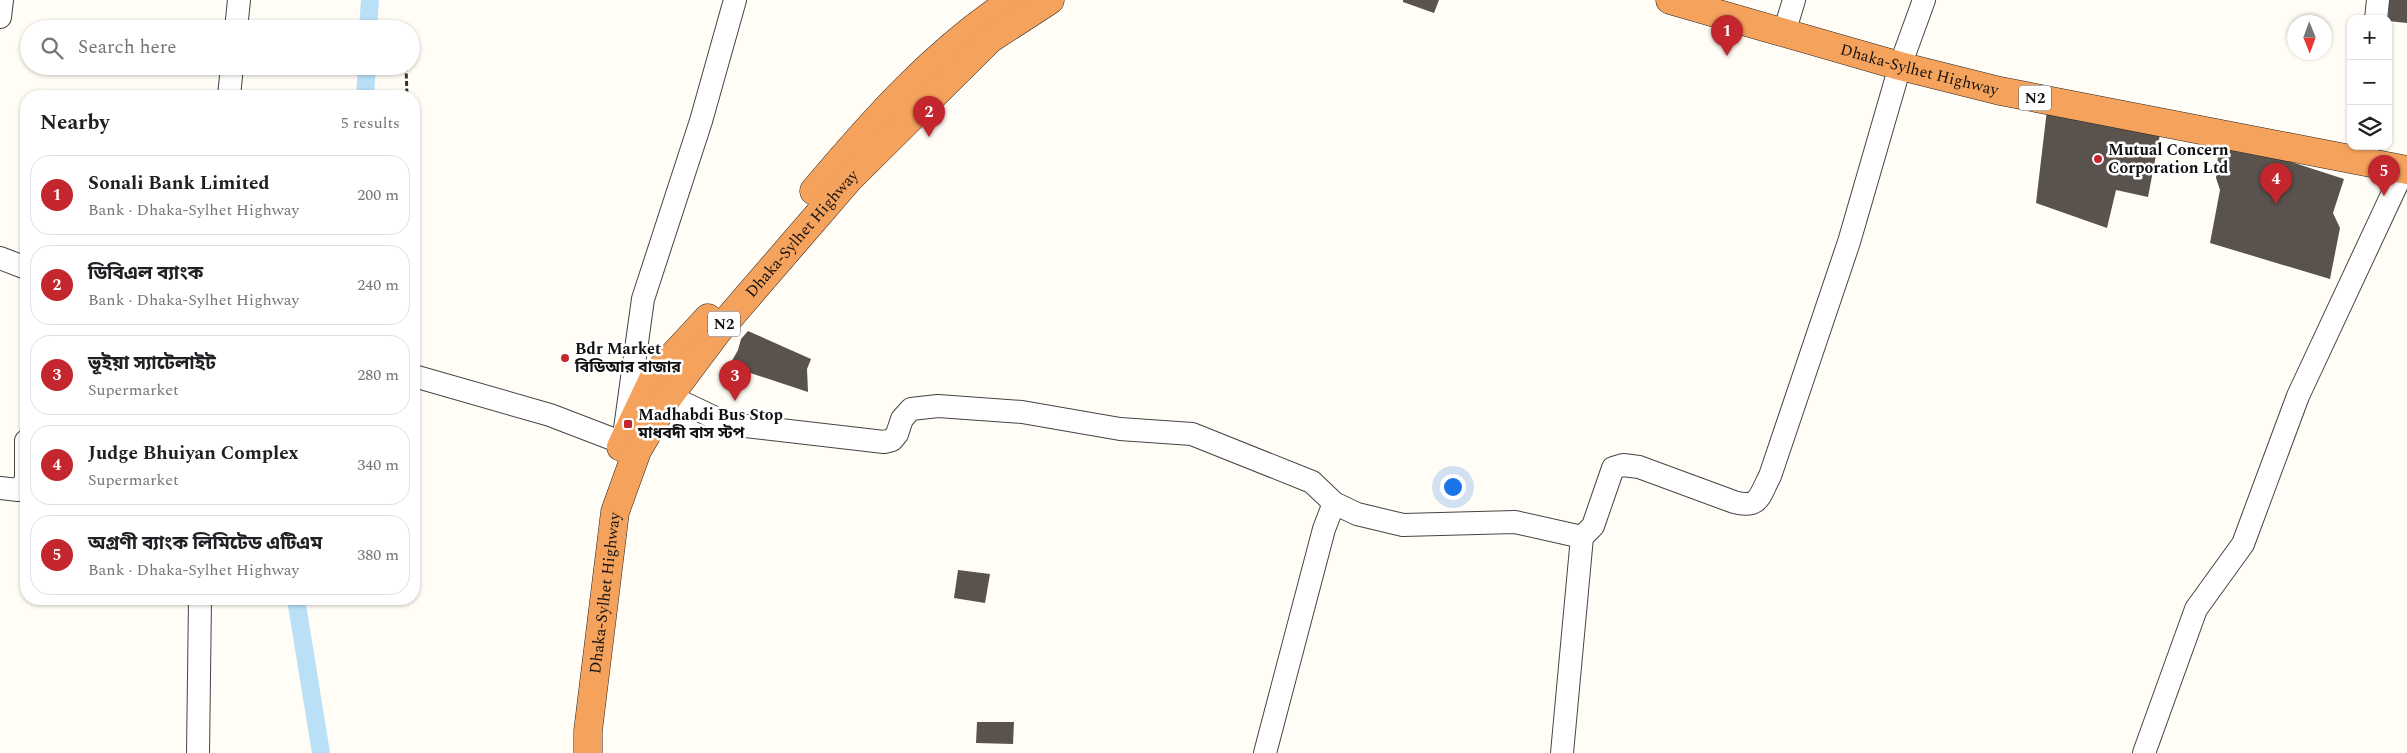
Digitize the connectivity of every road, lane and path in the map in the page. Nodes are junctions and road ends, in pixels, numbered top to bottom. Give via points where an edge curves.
1 (2, 0) edge
2 (239, 0) edge
3 (735, 0) edge
4 (1013, 0) edge
5 (1050, 0) edge
6 (1670, 0) edge
7 (1794, 0) edge
8 (1924, 0) edge
9 (2378, 0) edge
10 (2376, 15) edge
11 (0, 17) edge
12 (237, 20) edge
13 (1784, 33) junction
14 (1900, 66) junction
15 (231, 75) edge
16 (406, 75) edge
17 (230, 90) edge
18 (407, 90) edge
19 (2362, 153) edge
20 (2405, 169) edge
21 (0, 258) edge
22 (20, 266) edge
23 (420, 378) edge
24 (669, 396) junction
25 (622, 443) junction
26 (0, 488) edge
27 (20, 489) edge
28 (1334, 503) junction
29 (1582, 537) junction
30 (200, 605) edge
31 (198, 753) edge
32 (573, 753) edge
33 (588, 753) edge
34 (1265, 753) edge
35 (1562, 753) edge
36 (2144, 753) edge

1 - 11 street
2 - 12 street
3 - 25 street via 701,121 642,299
4 - 25 highway, Dhaka-Sylhet Highway / N2 via 980,22 909,86 844,156 705,321 655,375
5 - 24 highway, Dhaka-Sylhet Highway / N2 via 990,39 849,179 717,332
6 - 13 highway, Dhaka-Sylhet Highway / N2
7 - 13 street
8 - 14 street
9 - 10 street
13 - 14 highway, Dhaka-Sylhet Highway / N2
14 - 19 highway, Dhaka-Sylhet Highway / N2 via 2000,91
14 - 29 street via 1849,242 1770,476 1755,502 1747,506 1623,465 1613,468 1593,526
15 - 17 street
16 - 18 path
19 - 20 highway, Dhaka-Sylhet Highway / N2
20 - 36 street via 2298,396 2243,544 2196,609
21 - 22 street
23 - 25 street via 550,415
24 - 28 street via 728,424 884,442 897,434 902,419 911,409 938,406 1022,412 1120,429 1192,434 1312,482
24 - 33 highway, Dhaka-Sylhet Highway / N2 via 637,451 615,512
25 - 32 highway, Dhaka-Sylhet Highway / N2 via 599,508
26 - 27 street
28 - 29 street via 1357,514 1403,526 1515,522
28 - 34 street via 1324,529
29 - 35 street
30 - 31 street

